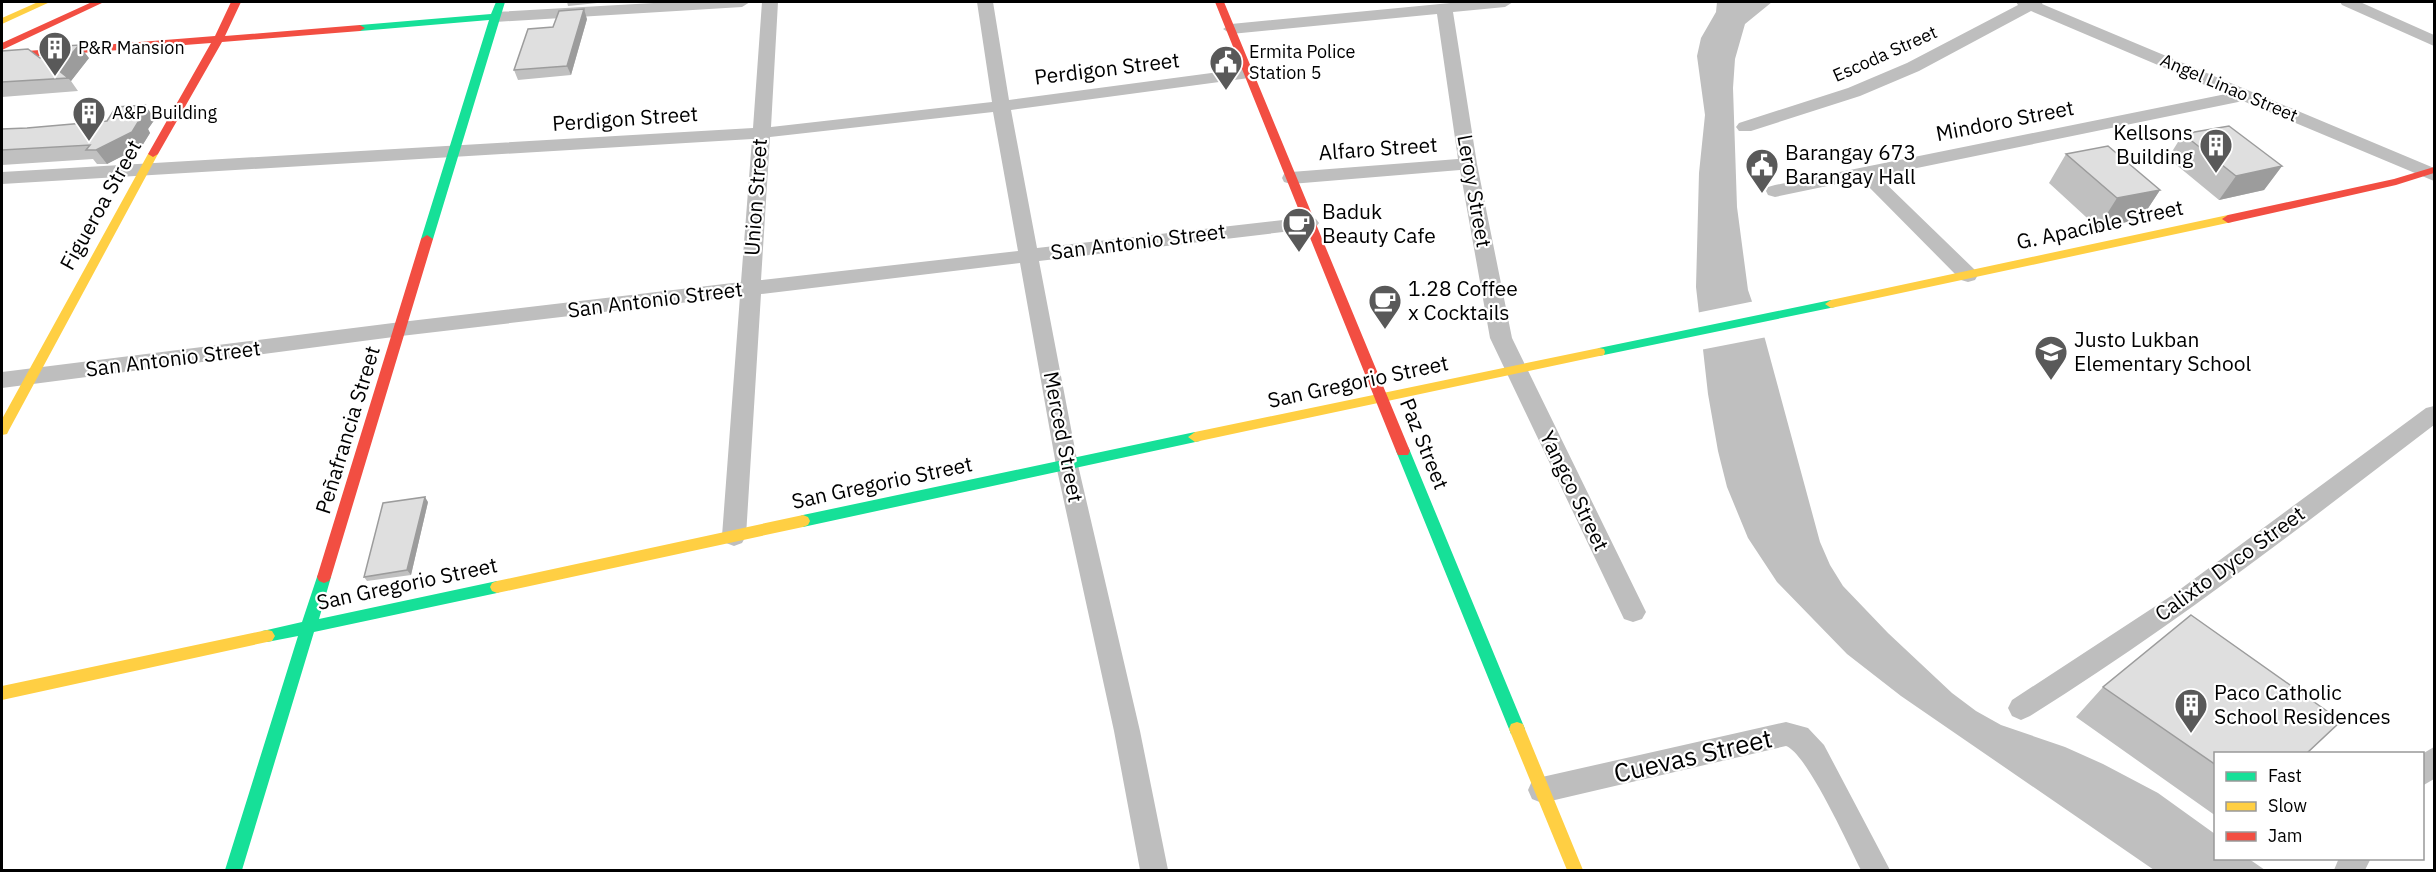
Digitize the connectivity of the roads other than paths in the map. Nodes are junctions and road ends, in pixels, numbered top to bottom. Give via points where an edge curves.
1 (45, 2) edge
2 (58, 2) edge
3 (100, 2) edge
4 (236, 2) edge
5 (742, 2) edge
6 (770, 2) edge
7 (985, 2) edge
8 (1219, 2) edge
9 (1505, 2) edge
10 (2030, 2) edge
11 (2348, 2) edge
12 (1444, 8) junction
13 (497, 9) edge
14 (2, 21) edge
15 (2, 27) edge
16 (1231, 29) junction
17 (219, 38) junction
18 (2434, 41) edge
19 (2, 48) edge
20 (2, 56) edge
21 (1249, 73) junction
22 (2245, 95) junction
23 (1001, 106) junction
24 (1745, 127) dead end
25 (761, 133) junction
26 (453, 152) junction
27 (1468, 164) junction
28 (146, 169) junction
29 (1864, 172) junction
30 (2433, 172) edge
31 (2, 178) edge
32 (1291, 178) junction
33 (1774, 191) dead end
34 (1309, 223) junction
35 (1029, 255) junction
36 (1968, 275) junction
37 (749, 290) junction
38 (1773, 317) joint
39 (401, 329) junction
40 (1516, 370) junction
41 (29, 377) junction
42 (2, 380) edge
43 (1383, 397) junction
44 (2434, 414) edge
45 (2, 430) edge
46 (1067, 465) junction
47 (734, 536) junction
48 (1633, 612) dead end
49 (308, 626) junction
50 (2, 693) edge
51 (2021, 708) dead end
52 (2434, 759) edge
53 (2424, 772) edge
54 (1542, 790) junction
55 (233, 870) edge
56 (1154, 870) edge
57 (1575, 870) edge
58 (1876, 870) edge

1 - 14 main road
2 - 15 main road
3 - 19 main road
4 - 17 main road, Figueroa Street
5 - 13 street
6 - 25 street, Union Street
7 - 23 street, Merced Street
8 - 16 main road, Paz Street
9 - 12 street
10 - 22 street, Angel Linao Street
10 - 24 street, Escoda Street via 1913,67 1854,92
11 - 18 street
12 - 16 street
12 - 27 street, Leroy Street
13 - 17 main road
13 - 26 main road, Peñafrancia Street
16 - 21 main road, Paz Street
17 - 20 main road
17 - 28 main road, Figueroa Street
21 - 23 street, Perdigon Street
21 - 32 main road, Paz Street
22 - 29 street, Mindoro Street
22 - 30 street, Angel Linao Street
23 - 25 street, Perdigon Street
23 - 35 street, Merced Street
25 - 26 street, Perdigon Street
25 - 37 street, Union Street
26 - 28 street, Perdigon Street
26 - 39 main road, Peñafrancia Street
27 - 32 street, Alfaro Street
27 - 40 street, Leroy Street via 1502,338
28 - 31 street, Perdigon Street
28 - 41 main road, Figueroa Street
29 - 33 street, Mindoro Street
29 - 36 street
30 - 36 main road, G. Apacible Street
32 - 34 main road, Paz Street
34 - 35 street, San Antonio Street
34 - 43 main road, Paz Street
35 - 37 street, San Antonio Street
35 - 46 street, Merced Street
36 - 38 main road, G. Apacible Street
37 - 39 street, San Antonio Street
37 - 47 street, Union Street
38 - 40 main road, San Gregorio Street
39 - 41 street, San Antonio Street
39 - 49 main road, Peñafrancia Street
40 - 43 main road, San Gregorio Street
40 - 48 street, Yangco Street
41 - 42 street, San Antonio Street
41 - 45 main road, Figueroa Street
43 - 46 main road, San Gregorio Street
43 - 54 main road, Paz Street
44 - 51 street, Calixto Dyco Street via 2206,583 2078,674
46 - 47 main road, San Gregorio Street
46 - 56 street, Merced Street
47 - 49 main road, San Gregorio Street
49 - 50 main road, San Gregorio Street
49 - 55 main road, Peñafrancia Street
52 - 53 street
54 - 57 main road, Paz Street
54 - 58 street, Cuevas Street via 1786,734 1798,737 1814,754

